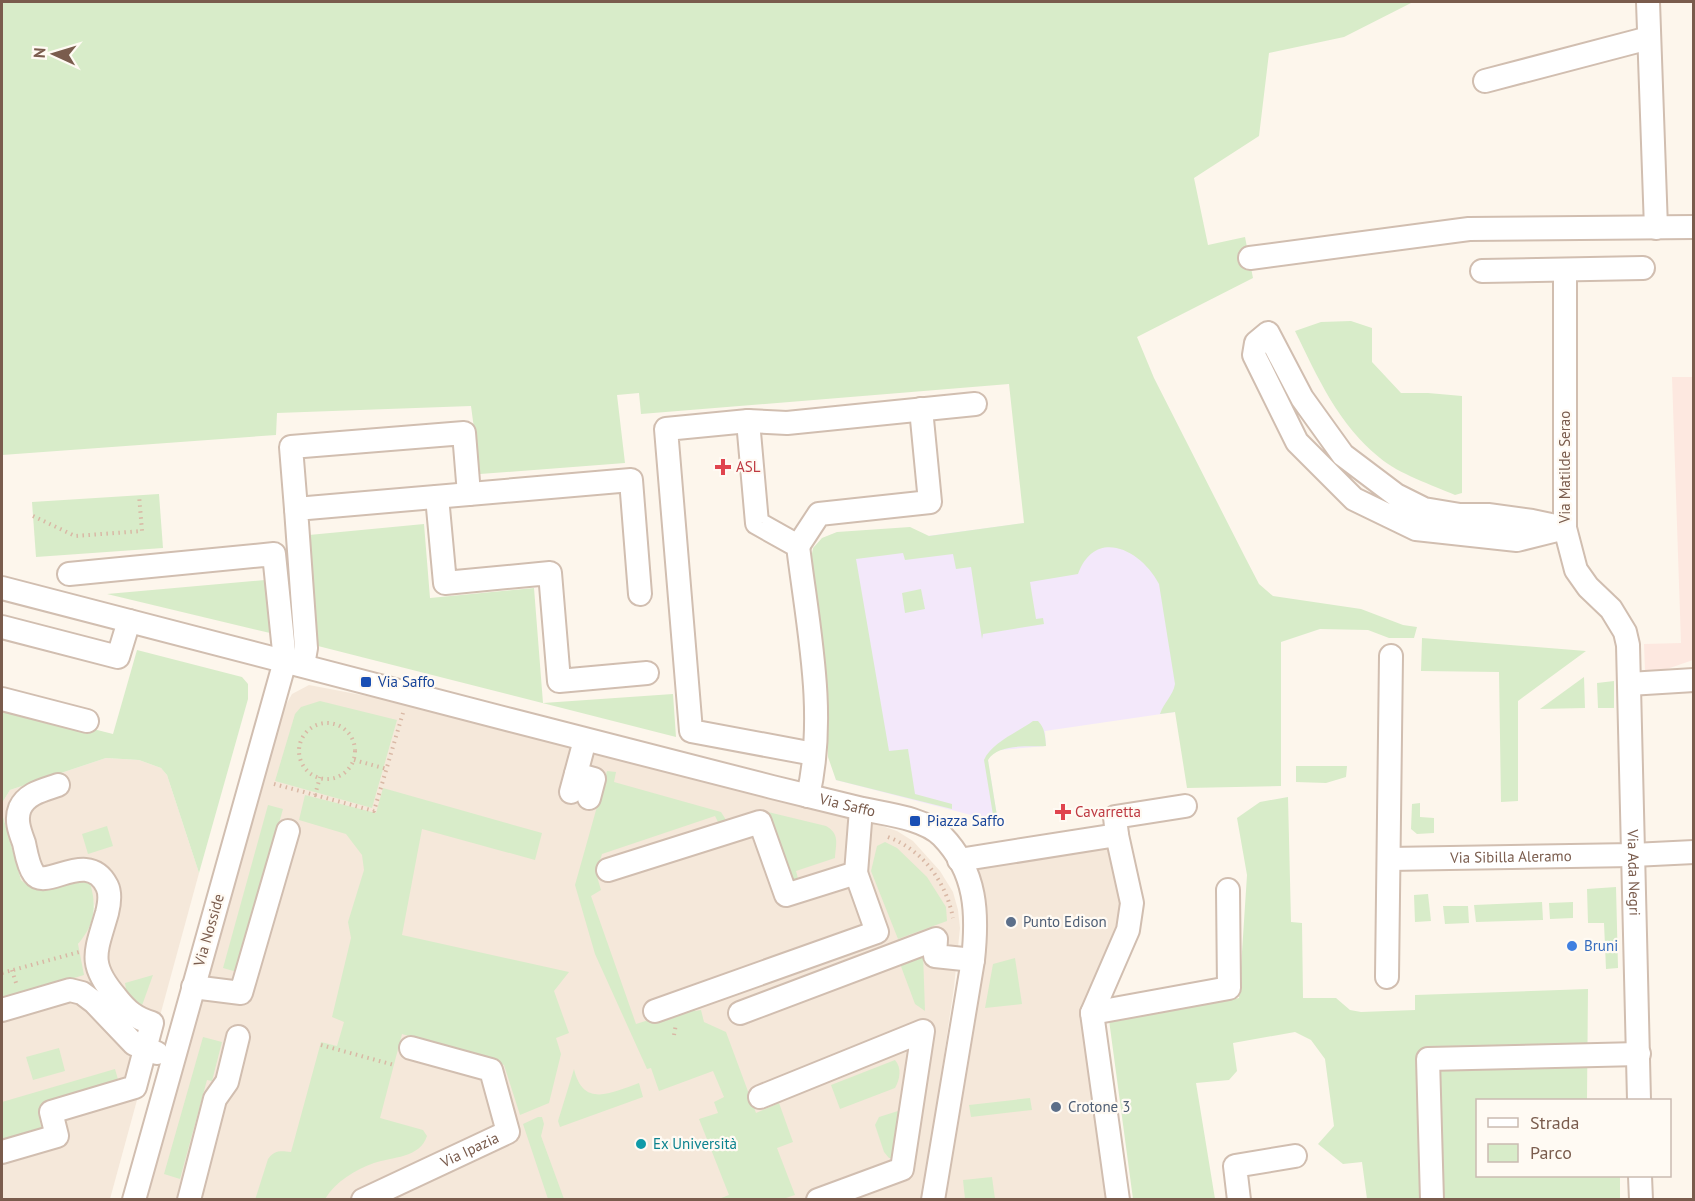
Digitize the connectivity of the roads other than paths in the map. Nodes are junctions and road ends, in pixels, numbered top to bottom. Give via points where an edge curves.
1 (1648, 2) edge
2 (1649, 38) junction
3 (1485, 81) dead end
4 (1694, 227) edge
5 (1656, 228) junction
6 (1250, 258) dead end
7 (1643, 268) dead end
8 (1565, 270) junction
9 (1482, 271) dead end
10 (975, 404) dead end
11 (921, 409) junction
12 (748, 421) junction
13 (469, 494) junction
14 (437, 497) junction
15 (296, 509) junction
16 (1565, 528) junction
17 (798, 546) junction
18 (69, 574) dead end
19 (2, 588) edge
20 (640, 594) dead end
21 (129, 621) junction
22 (2, 627) edge
23 (1628, 645) joint
24 (1391, 656) dead end
25 (294, 663) junction
26 (647, 673) dead end
27 (1694, 680) edge
28 (1629, 684) junction
29 (2, 699) edge
30 (87, 721) dead end
31 (585, 740) junction
32 (814, 754) junction
33 (58, 785) dead end
34 (579, 788) dead end
35 (808, 796) junction
36 (1185, 806) dead end
37 (861, 819) junction
38 (288, 831) dead end
39 (1117, 835) junction
40 (1694, 852) edge
41 (1633, 855) junction
42 (1389, 859) junction
43 (959, 860) junction
44 (608, 870) dead end
45 (856, 873) junction
46 (1228, 890) dead end
47 (973, 960) junction
48 (1387, 977) dead end
49 (192, 987) junction
50 (2, 1010) edge
51 (655, 1011) dead end
52 (740, 1013) dead end
53 (1092, 1013) junction
54 (238, 1036) dead end
55 (411, 1048) dead end
56 (145, 1049) junction
57 (1639, 1054) junction
58 (174, 1057) junction
59 (915, 1089) junction
60 (951, 1092) junction
61 (759, 1097) dead end
62 (1639, 1099) edge
63 (2, 1152) edge
64 (1295, 1156) dead end
65 (1640, 1177) edge
66 (134, 1200) edge
67 (189, 1200) edge
68 (363, 1200) edge
69 (818, 1200) edge
70 (933, 1200) edge
71 (1118, 1200) edge
72 (1239, 1200) edge
73 (1432, 1200) edge
74 (1641, 1200) edge

1 - 2 street
2 - 3 street
2 - 5 street
4 - 5 street
5 - 6 street via 1469,229
7 - 8 street
8 - 9 street
8 - 16 street, Via Matilde Serao
10 - 11 street
11 - 12 street via 787,423
11 - 17 street via 930,502 819,514
12 - 17 street via 757,523
12 - 32 street via 666,429 691,731
13 - 14 street
13 - 15 street via 464,433 337,443 291,447
13 - 20 street via 631,480
14 - 15 street
14 - 26 street via 445,583 550,573 559,681
15 - 25 street via 306,648
16 - 16 street via 1424,508 1396,495 1343,456 1302,398 1268,333 1256,344 1254,355 1297,442 1354,499 1416,529 1517,540
16 - 23 street, Via Matilde Serao via 1576,570 1611,609
17 - 32 street via 817,704
18 - 25 street via 274,554
19 - 21 street, Via Saffo
21 - 22 street via 118,657
21 - 25 street, Via Saffo
23 - 28 street, Via Ada Negri
24 - 42 street
25 - 31 street, Via Saffo
25 - 49 street, Via Nosside
27 - 28 street
28 - 41 street, Via Ada Negri
29 - 30 street
31 - 34 street
31 - 35 street, Via Saffo
32 - 35 street
33 - 56 street via 26,798 19,810 17,822 30,865 39,878 89,870 103,879 109,904 96,962 105,984 129,1013 152,1023
35 - 37 street, Via Saffo
36 - 39 street via 1114,817
37 - 43 street, Via Saffo via 915,821 940,835
37 - 45 street
38 - 49 street via 241,993
39 - 43 street
39 - 53 street via 1131,903 1128,930
40 - 41 street, Via Sibilla Aleramo
41 - 42 street, Via Sibilla Aleramo
41 - 57 street, Via Ada Negri
42 - 48 street
43 - 47 street, Via Saffo via 973,890 977,926
44 - 45 street via 760,822 786,896
45 - 51 street via 878,932
46 - 53 street via 1229,988
47 - 52 street via 934,956 936,939
47 - 60 street, Via Saffo
49 - 58 street, Via Nosside
50 - 56 street via 76,991 94,1002 126,1038
53 - 71 street
54 - 67 street via 226,1082 215,1099
55 - 68 street, Via Ipazia via 491,1070 508,1132
56 - 58 street
56 - 63 street via 135,1087 51,1112 57,1136
57 - 62 street, Via Ada Negri
57 - 73 street via 1428,1059
58 - 66 street, Via Nosside
59 - 60 street
59 - 61 street via 923,1031
59 - 69 street via 902,1169
60 - 70 street, Via Saffo
64 - 72 street via 1235,1166
65 - 74 street

